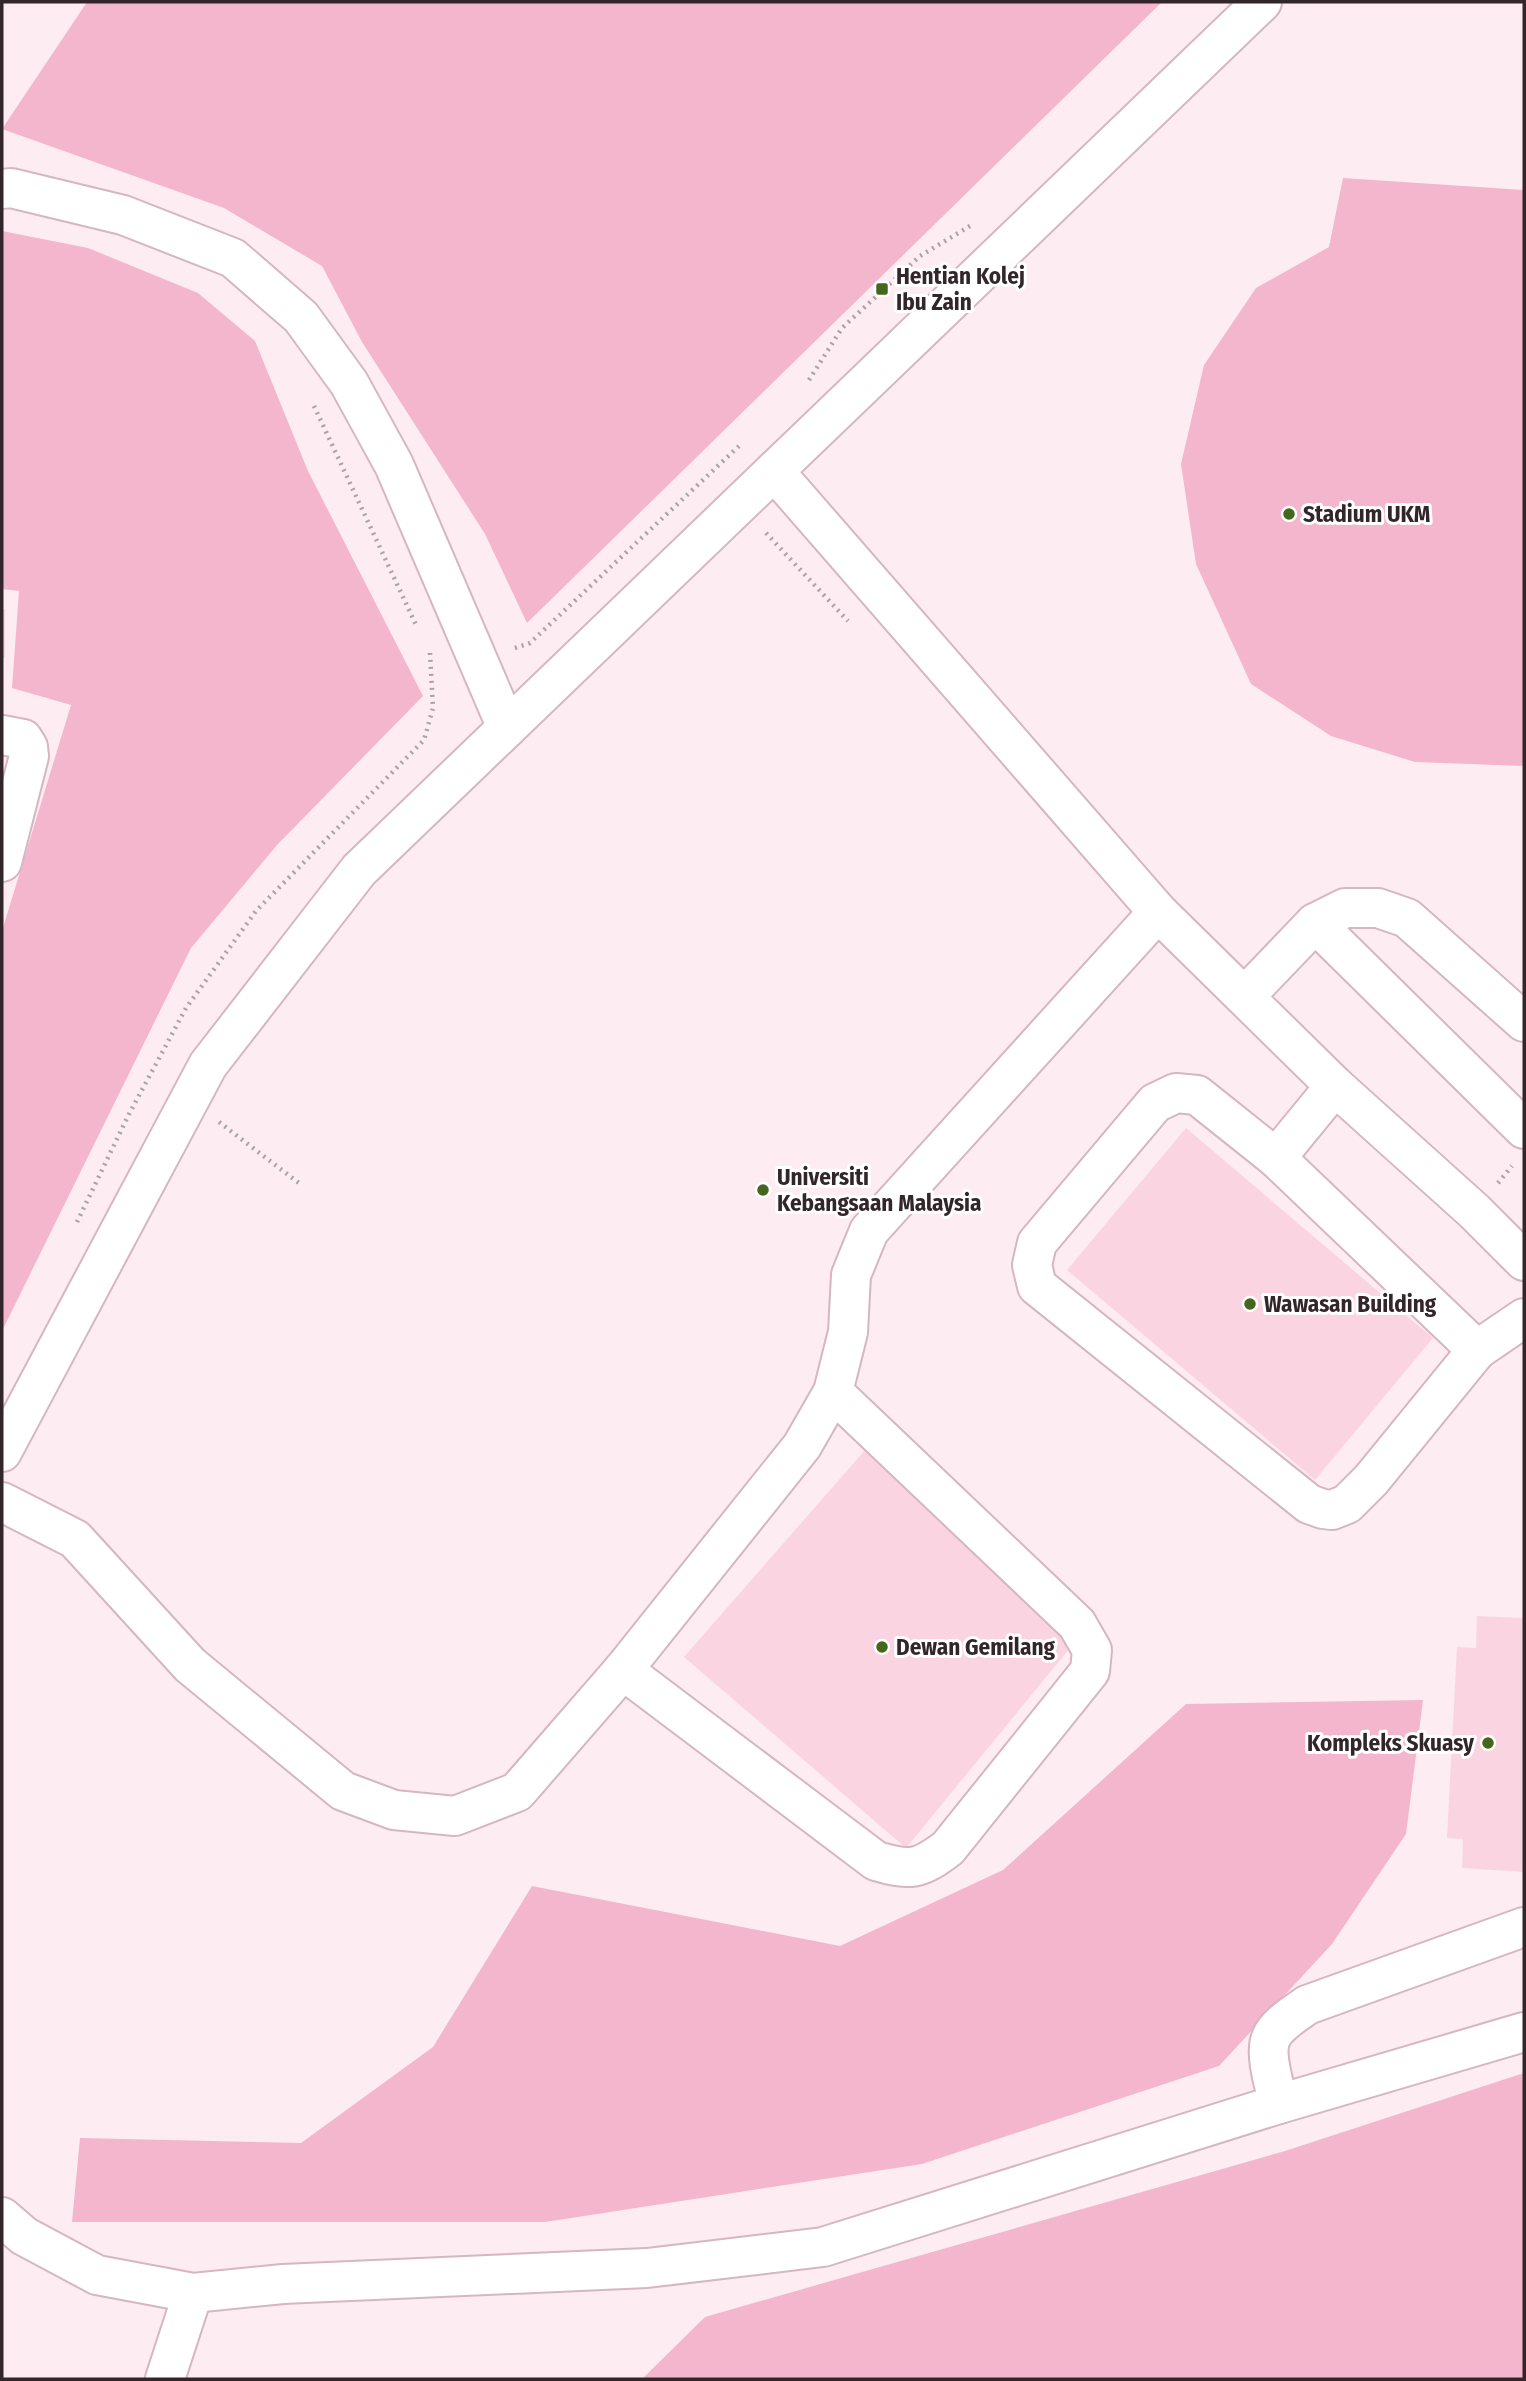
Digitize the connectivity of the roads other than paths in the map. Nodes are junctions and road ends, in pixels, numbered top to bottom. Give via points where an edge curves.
1 (1262, 2) edge
2 (2, 188) edge
3 (774, 471) junction
4 (507, 728) junction
5 (2, 734) edge
6 (7, 824) edge
7 (2, 862) edge
8 (1158, 912) junction
9 (1315, 923) junction
10 (1245, 996) junction
11 (1524, 1022) edge
12 (1335, 1086) junction
13 (1524, 1129) edge
14 (1276, 1158) junction
15 (1524, 1261) edge
16 (1524, 1318) edge
17 (1477, 1350) junction
18 (833, 1392) junction
19 (7, 1430) edge
20 (2, 1503) edge
21 (623, 1670) junction
22 (1524, 1927) edge
23 (1524, 2032) edge
24 (1279, 2104) junction
25 (2, 2217) edge
26 (193, 2292) junction
27 (165, 2379) edge

1 - 3 street
2 - 4 street via 123,215 233,258 301,317 349,383 394,466
3 - 4 street
3 - 8 street
4 - 19 street via 359,870 208,1065
5 - 6 street via 23,739 29,756
6 - 7 street
8 - 10 street
8 - 18 street via 869,1231 851,1275 848,1332
9 - 10 street
9 - 11 street via 1345,908 1378,908 1407,918
9 - 13 street
10 - 12 street
12 - 14 street
12 - 15 street
14 - 17 street
14 - 17 street via 1197,1095 1176,1093 1155,1103 1037,1243 1032,1265 1037,1286 1310,1504 1323,1509 1347,1504 1371,1480
16 - 17 street
18 - 21 street via 802,1446
18 - 21 street via 1077,1624 1092,1650 1090,1671 948,1848 927,1864 902,1868 876,1861
20 - 21 street via 75,1539 190,1665 343,1791 394,1810 455,1816 517,1792
22 - 24 street via 1307,2005 1270,2039 1270,2069
23 - 24 street
24 - 26 street via 823,2247 647,2268
25 - 26 street via 24,2236 97,2275
26 - 27 street

